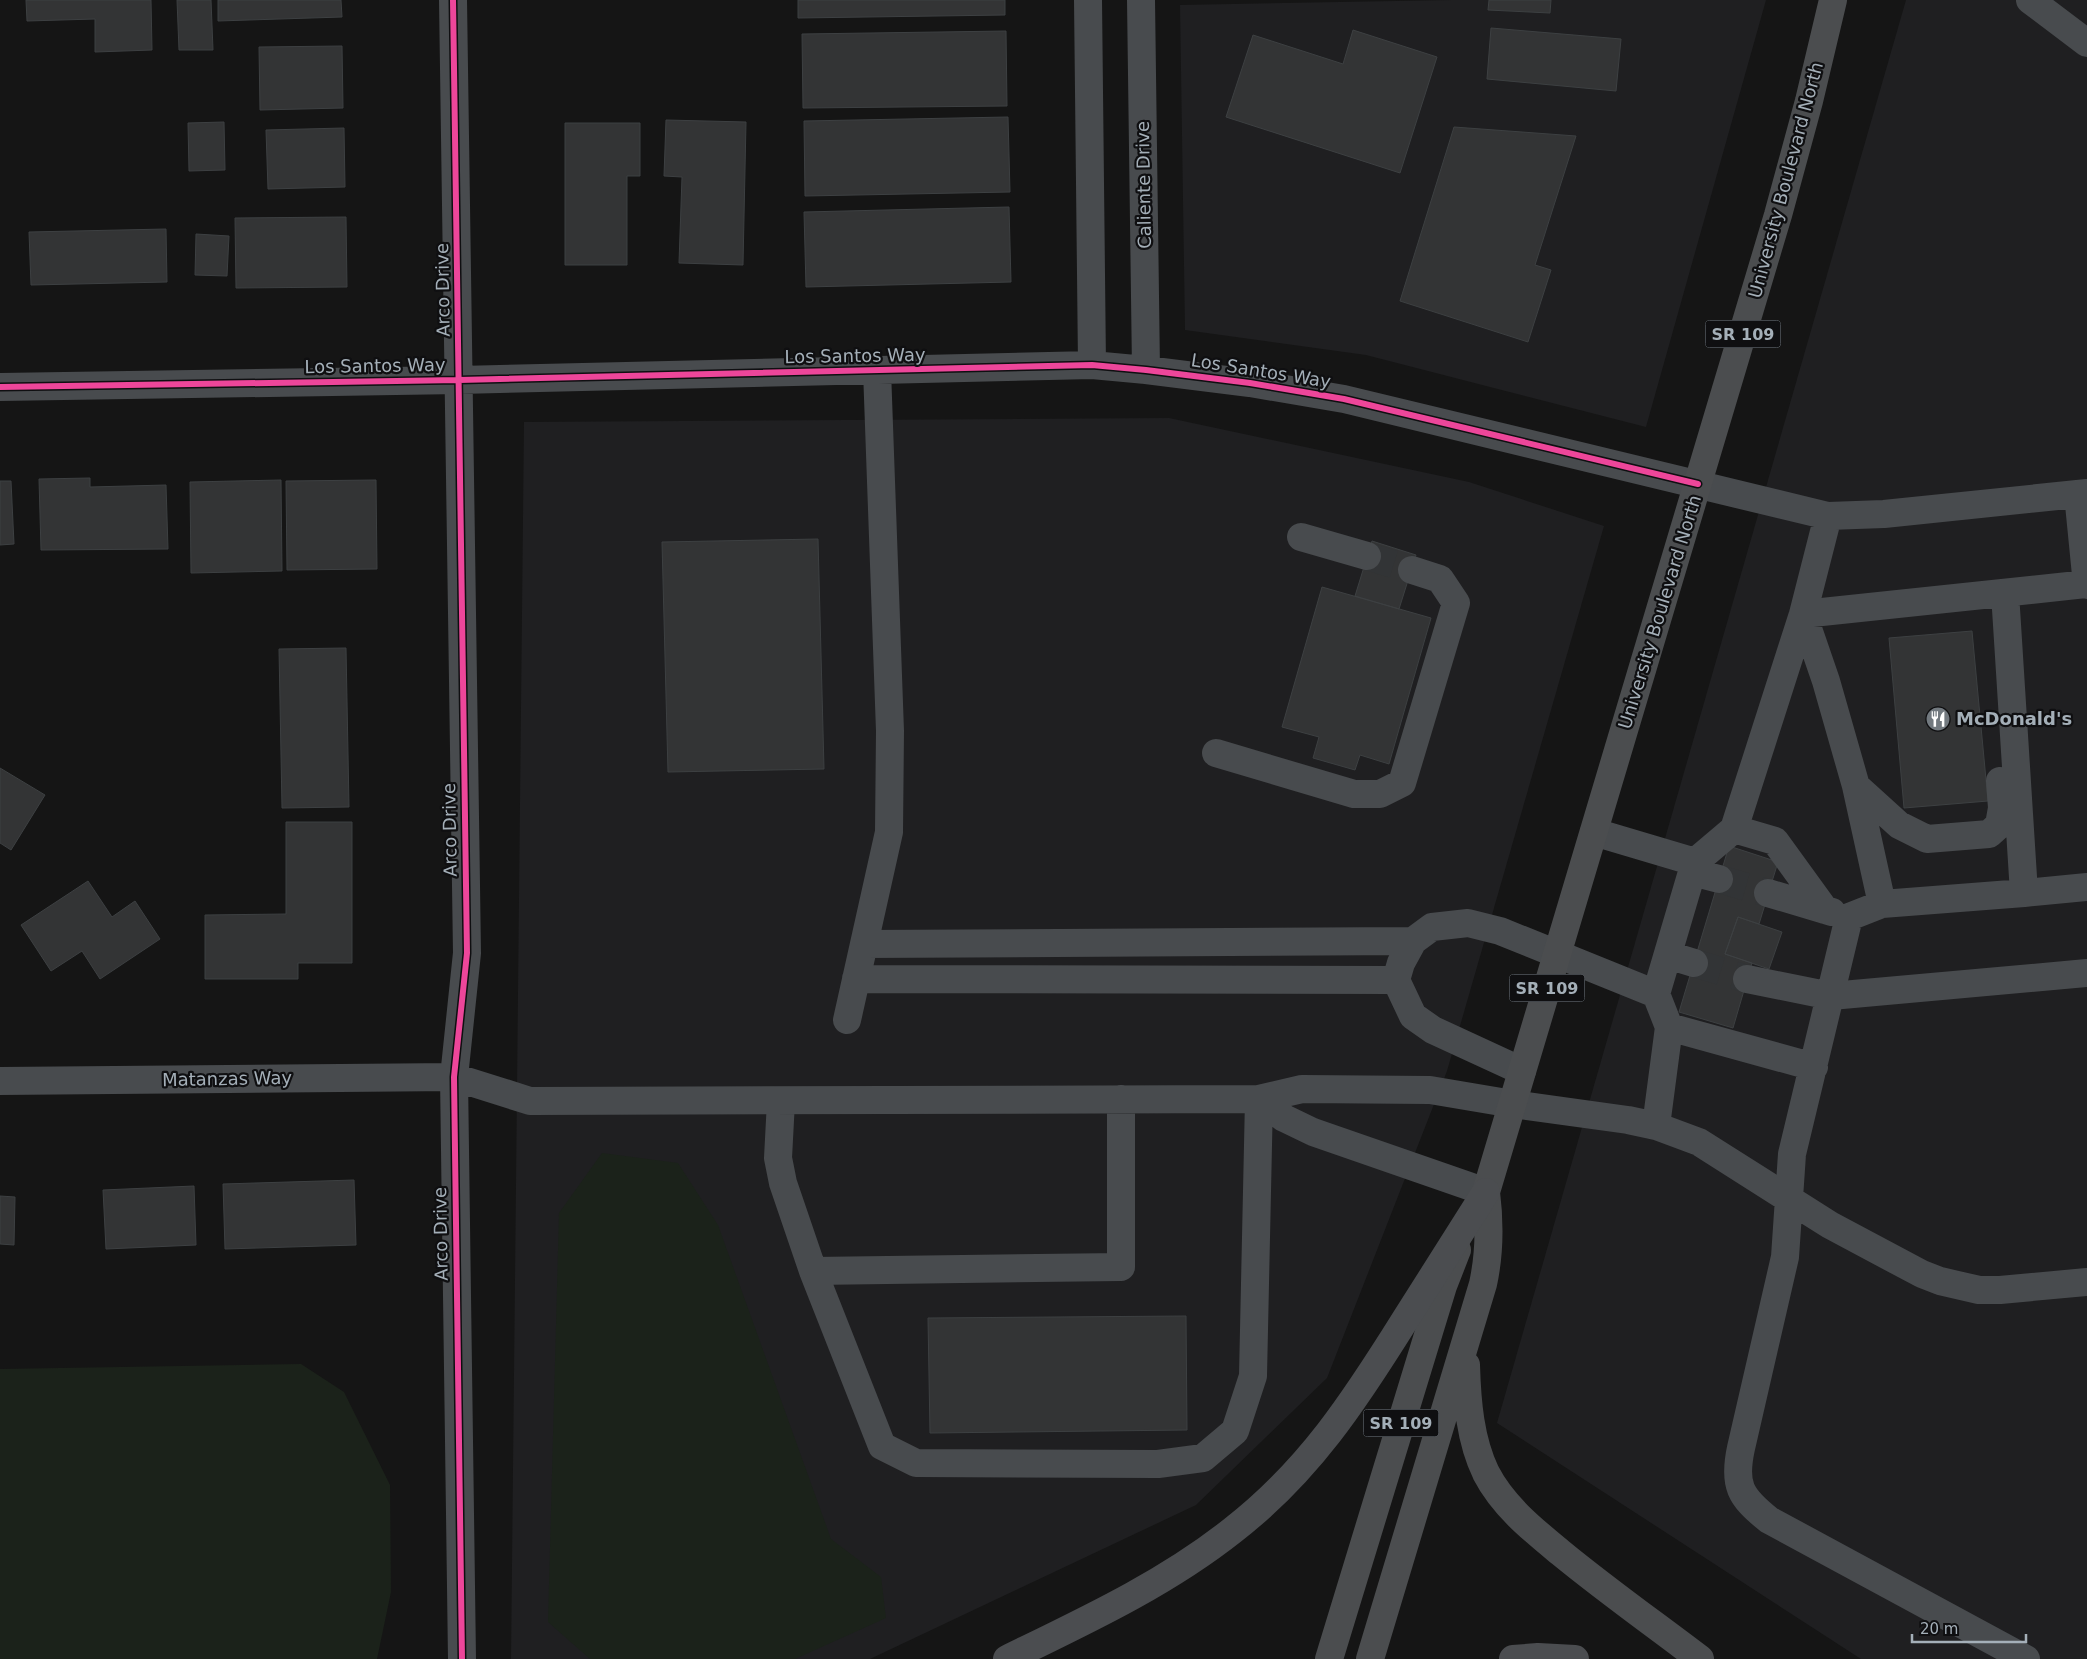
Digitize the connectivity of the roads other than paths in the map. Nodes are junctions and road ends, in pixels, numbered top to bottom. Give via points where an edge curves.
1 (454, 0) edge
2 (1088, 0) edge
3 (1141, 0) edge
4 (1833, 0) edge
5 (2030, 0) edge
6 (2087, 43) edge
7 (1092, 365) junction
8 (877, 370) junction
9 (1146, 370) junction
10 (460, 380) junction
11 (0, 387) edge
12 (1698, 484) junction
13 (2082, 494) edge
14 (1828, 516) junction
15 (1301, 536) dead end
16 (1367, 556) tunnel mouth
17 (1412, 570) tunnel mouth
18 (2087, 585) edge
19 (2005, 603) junction
20 (1803, 614) junction
21 (1216, 753) dead end
22 (1856, 786) junction
23 (1734, 829) junction
24 (1594, 832) junction
25 (1693, 867) junction
26 (1719, 879) tunnel mouth
27 (2087, 887) edge
28 (2024, 892) junction
29 (1768, 893) tunnel mouth
30 (1882, 904) junction
31 (1837, 913) junction
32 (1413, 941) junction
33 (864, 944) junction
34 (1558, 953) junction
35 (1668, 955) junction
36 (1694, 963) tunnel mouth
37 (2087, 973) edge
38 (856, 978) junction
39 (1747, 978) tunnel mouth
40 (1396, 980) junction
41 (1656, 994) junction
42 (1831, 996) junction
43 (847, 1020) dead end
44 (1669, 1027) junction
45 (1814, 1067) junction
46 (1522, 1072) junction
47 (454, 1076) junction
48 (0, 1081) edge
49 (1122, 1099) junction
50 (1259, 1099) junction
51 (781, 1101) junction
52 (1512, 1104) junction
53 (1656, 1126) junction
54 (1486, 1192) junction
55 (1788, 1200) junction
56 (813, 1271) junction
57 (2087, 1282) edge
58 (1467, 1340) junction
59 (462, 1659) edge
60 (1007, 1659) edge
61 (1329, 1659) edge
62 (1370, 1659) edge
63 (1513, 1659) edge
64 (1574, 1659) edge
65 (1700, 1659) edge
66 (2026, 1659) edge

1 - 10 street, Arco Drive
2 - 7 street
3 - 9 street, Caliente Drive
4 - 12 main road, University Boulevard North / SR 109 via 1778,215
5 - 6 street
7 - 8 street, Los Santos Way
7 - 9 street, Los Santos Way
8 - 10 street, Los Santos Way
8 - 33 street via 890,731 890,832
9 - 12 street, Los Santos Way via 1344,399
10 - 11 street, Los Santos Way
10 - 47 street, Arco Drive via 467,953
12 - 14 street, Los Santos Way
12 - 24 main road, University Boulevard North / SR 109
13 - 14 street, Los Santos Way via 1884,514
13 - 18 street
14 - 20 street
15 - 16 street
17 - 21 street via 1440,579 1456,603 1402,783 1380,794 1354,794
18 - 19 street
19 - 20 street
19 - 22 street via 1991,634 2002,808 1998,825 1989,834 1927,839 1899,825
19 - 28 street
20 - 22 street
20 - 23 street
22 - 30 street
23 - 25 street
23 - 31 street via 1775,841
24 - 25 street
24 - 34 main road, University Boulevard North / SR 109
25 - 26 street
25 - 35 street
27 - 28 street
28 - 30 street
29 - 31 street
30 - 31 street
31 - 42 street
32 - 33 street
32 - 34 street via 1432,927 1468,923 1500,931
32 - 40 street
33 - 38 street
34 - 41 street
34 - 46 main road, University Boulevard North / SR 109
35 - 36 street
35 - 41 street
37 - 42 street
38 - 40 street
38 - 43 street
39 - 42 street
40 - 46 street via 1413,1016 1433,1030
41 - 44 street
42 - 45 street
44 - 45 street
44 - 53 street
45 - 55 street via 1792,1154
46 - 52 main road, University Boulevard North / SR 109
47 - 48 street, Matanzas Way
47 - 51 street, Matanzas Way via 530,1101
47 - 59 street, Arco Drive
49 - 50 street, Matanzas Way
49 - 51 street, Matanzas Way
49 - 56 street via 1122,1268
50 - 52 street, Matanzas Way via 1302,1088 1407,1088
50 - 54 street via 1298,1126
50 - 56 street via 1253,1376 1235,1431 1203,1458 1158,1464 916,1463 882,1446
51 - 56 street via 779,1171
52 - 53 street, Matanzas Way
52 - 54 main road, University Boulevard North / SR 109
53 - 55 street, Matanzas Way via 1698,1142
54 - 58 main road, University Boulevard North / SR 109 via 1490,1240 1488,1263
54 - 60 highway via 1358,1396 1326,1438 1269,1498 1235,1529 1185,1565
54 - 61 main road, University Boulevard North / SR 109 via 1451,1264
55 - 57 street, Matanzas Way via 1853,1238 1940,1281 1979,1290
55 - 66 street via 1785,1257 1738,1459 1740,1487 1746,1500 1769,1520
58 - 62 main road, University Boulevard North
58 - 65 main road via 1467,1394 1472,1428 1480,1457 1494,1487 1520,1517 1559,1551
63 - 64 highway

